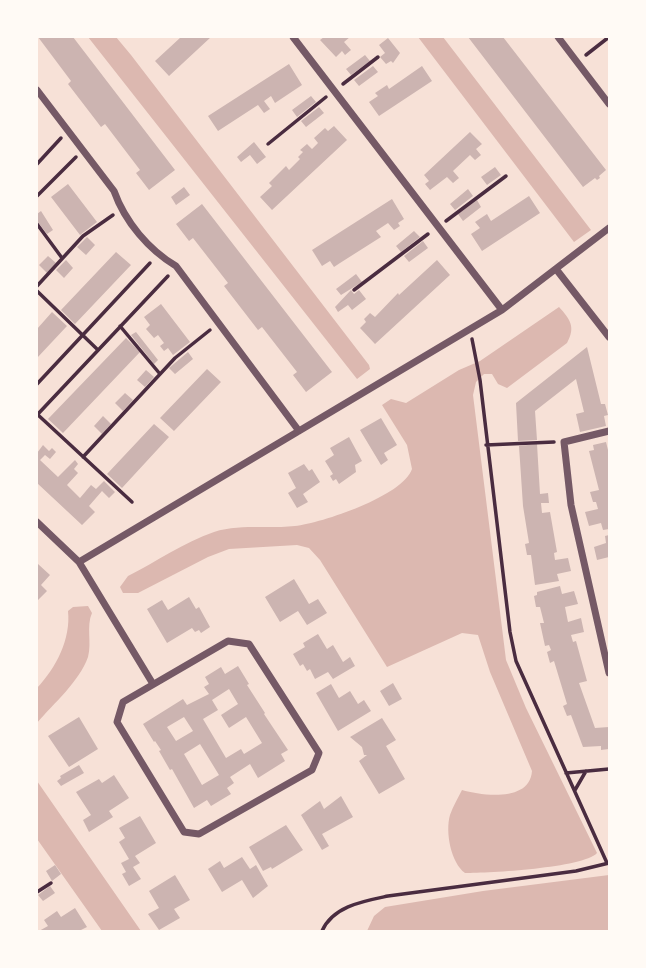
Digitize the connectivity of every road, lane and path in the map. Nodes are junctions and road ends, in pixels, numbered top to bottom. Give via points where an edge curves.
1 (293, 37) edge
2 (558, 37) edge
3 (609, 37) edge
4 (378, 57) dead end
5 (578, 62) junction
6 (37, 90) edge
7 (335, 90) junction
8 (609, 104) edge
9 (68, 131) junction
10 (268, 144) dead end
11 (82, 150) junction
12 (37, 164) edge
13 (37, 196) edge
14 (120, 210) junction
15 (37, 224) edge
16 (609, 228) edge
17 (157, 255) junction
18 (62, 258) junction
19 (176, 266) junction
20 (556, 270) junction
21 (37, 289) edge
22 (502, 310) junction
23 (219, 323) junction
24 (120, 326) junction
25 (467, 331) junction
26 (83, 335) junction
27 (609, 337) edge
28 (98, 350) junction
29 (160, 374) junction
30 (37, 384) edge
31 (37, 415) edge
32 (609, 430) edge
33 (299, 431) junction
34 (564, 442) junction
35 (486, 445) junction
36 (83, 457) junction
37 (132, 502) dead end
38 (37, 522) edge
39 (79, 562) junction
40 (609, 673) edge
41 (153, 684) junction
42 (609, 769) edge
43 (586, 771) junction
44 (566, 773) junction
45 (574, 791) junction
46 (608, 863) edge
47 (51, 883) dead end
48 (37, 892) edge
49 (322, 931) edge

1 - 7 street
2 - 5 street
3 - 5 path
4 - 7 path
5 - 8 street
6 - 9 street
7 - 10 path
7 - 22 street
9 - 11 street
9 - 12 path
11 - 13 path
11 - 14 street via 114,191
14 - 17 street
14 - 18 path via 83,236
15 - 18 path
16 - 20 street
17 - 19 street
17 - 26 path
18 - 21 path
19 - 23 street
19 - 24 path
20 - 22 street
20 - 27 street
21 - 26 path
22 - 25 street
23 - 29 path
23 - 33 street
24 - 28 path
24 - 29 path
25 - 33 street
25 - 35 path via 477,359
26 - 28 path
26 - 30 path
28 - 31 path
29 - 36 path
31 - 36 path
32 - 34 street
33 - 39 street
34 - 35 path
34 - 40 street via 571,505
35 - 44 path via 516,661
36 - 37 path
38 - 39 street
39 - 41 street
41 - 41 street via 228,641 249,644 319,753 312,771 199,834 184,832 117,722 123,702
42 - 43 path
43 - 44 path
43 - 45 path
44 - 45 path
45 - 46 path
46 - 49 path via 370,900 339,912
47 - 48 path

